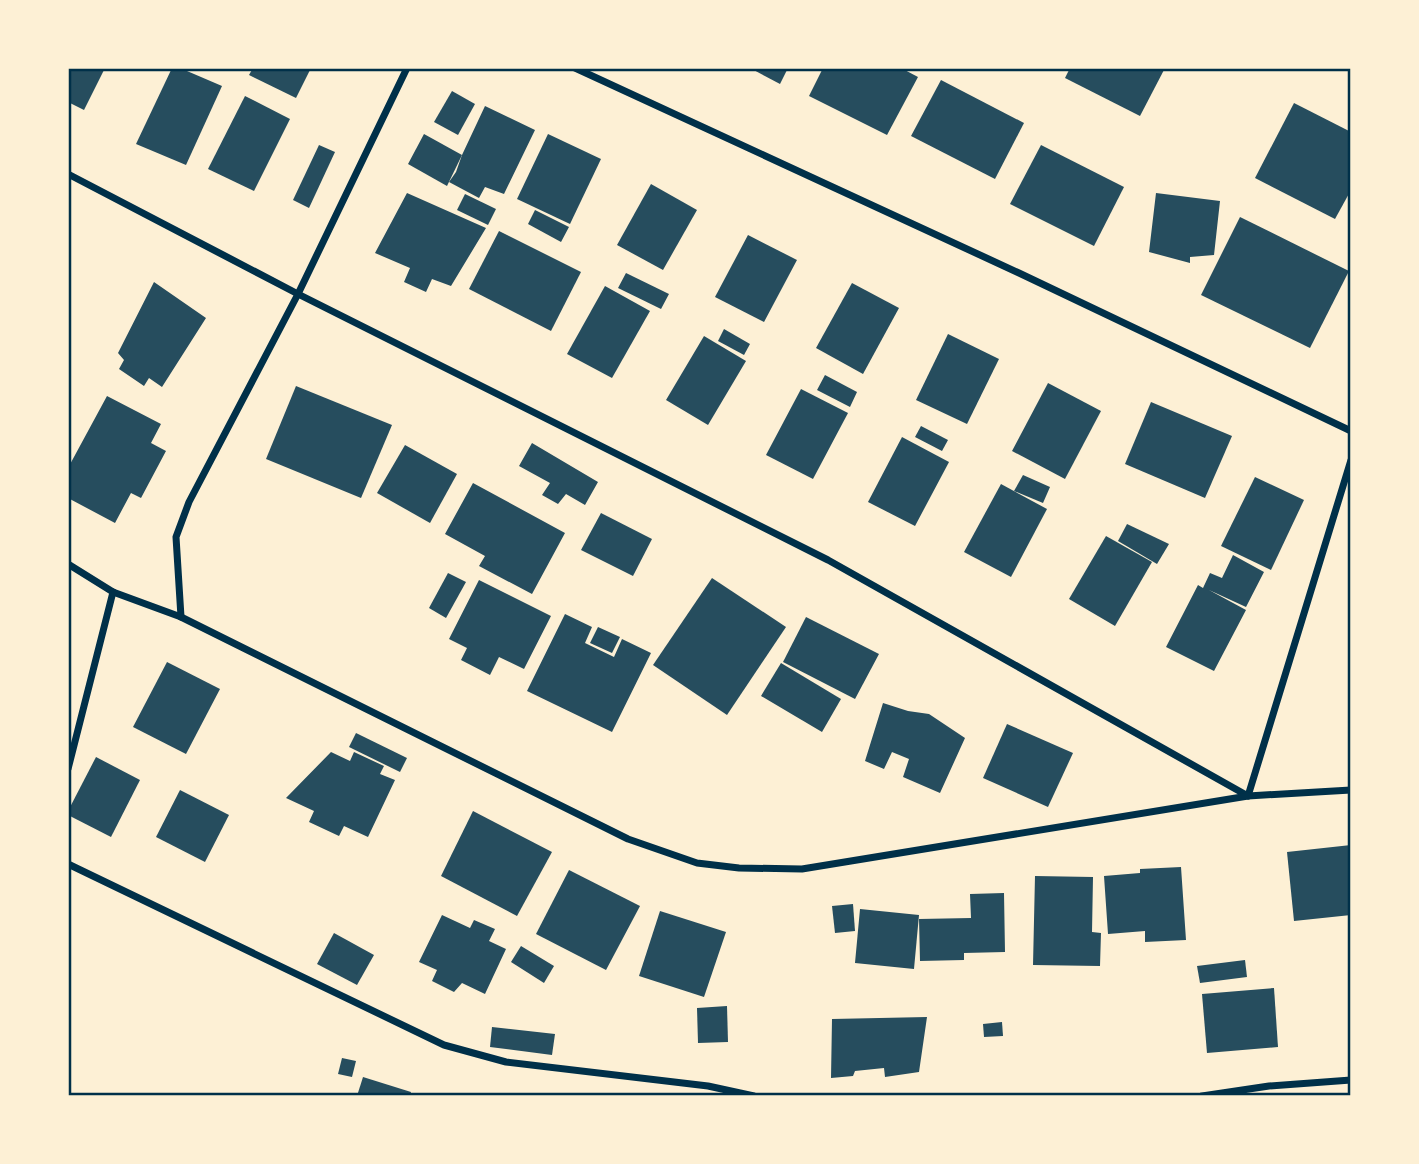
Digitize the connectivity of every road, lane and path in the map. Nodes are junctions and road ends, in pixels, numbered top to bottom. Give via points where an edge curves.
1 (407, 68) edge
2 (575, 68) edge
3 (68, 174) edge
4 (298, 294) junction
5 (1351, 431) edge
6 (1351, 460) edge
7 (68, 564) edge
8 (113, 592) junction
9 (181, 617) junction
10 (68, 769) edge
11 (1351, 790) edge
12 (1248, 796) junction
13 (68, 864) edge
14 (1351, 1080) edge
15 (754, 1096) edge
16 (1202, 1096) edge

1 - 4 street
2 - 5 street
3 - 4 street
4 - 9 street via 189,502 176,537
4 - 12 street via 828,560
6 - 12 street
7 - 8 street
8 - 9 street
8 - 10 street
9 - 12 street via 628,839 697,863 802,869
11 - 12 street
13 - 15 street via 444,1045 506,1062 708,1086
14 - 16 street

